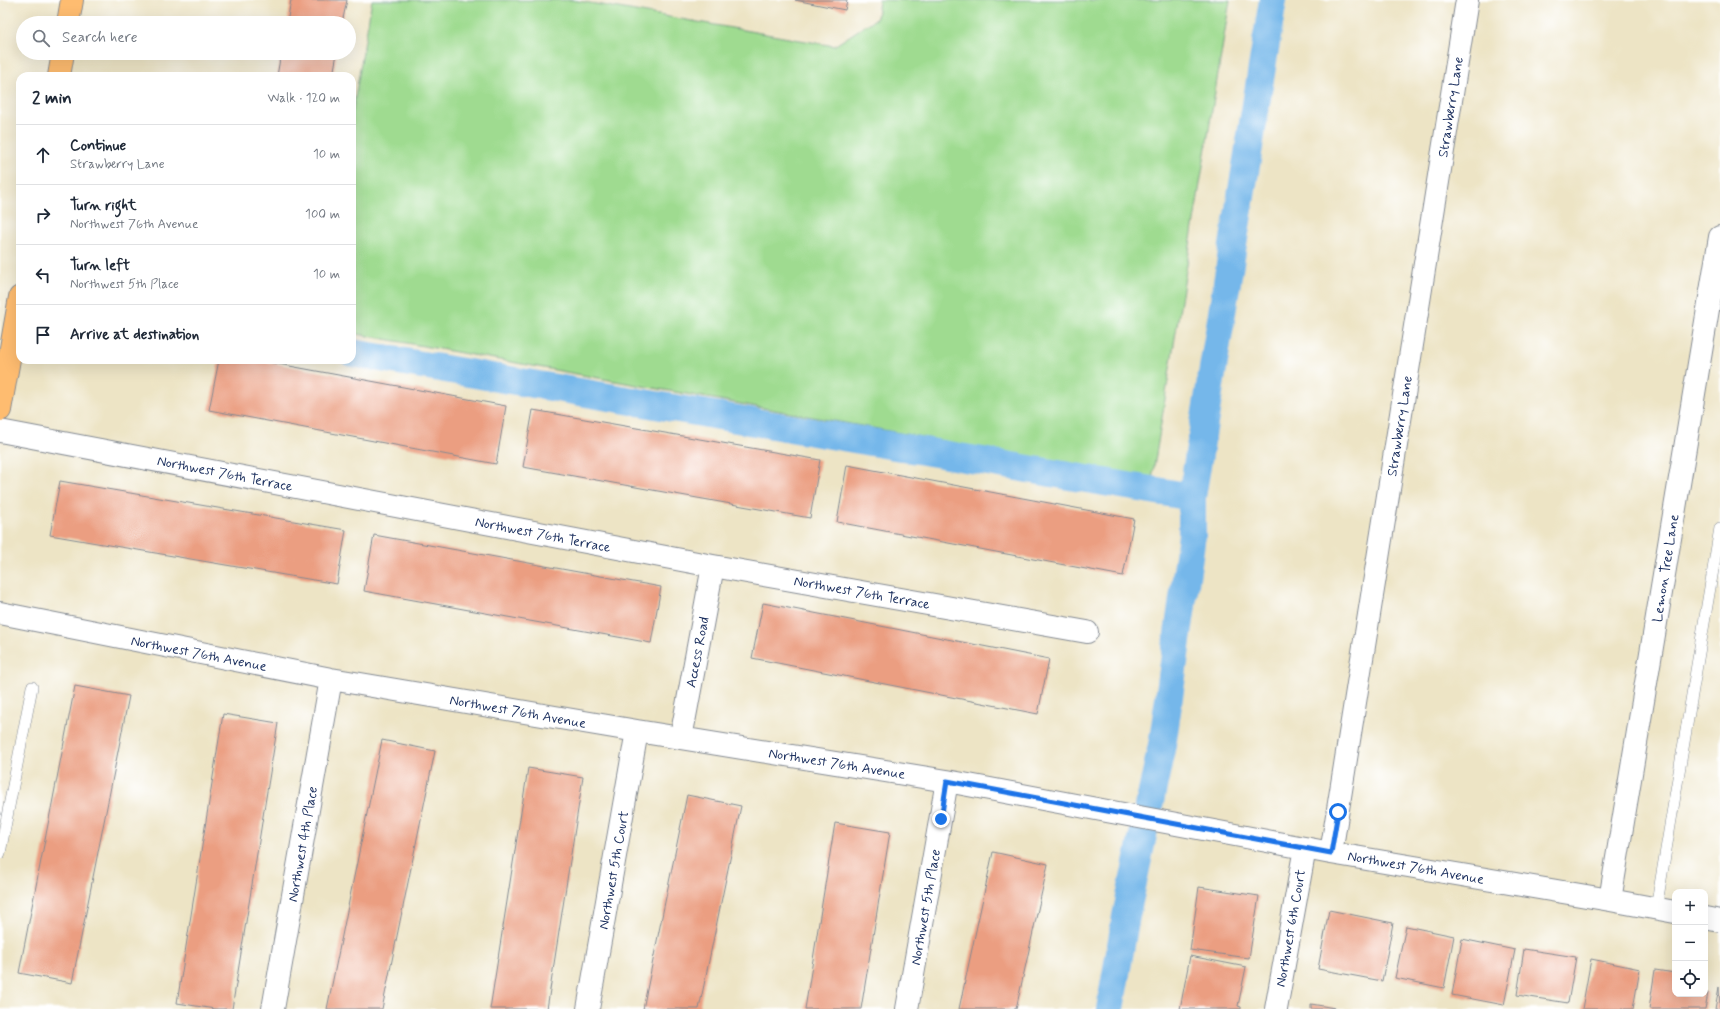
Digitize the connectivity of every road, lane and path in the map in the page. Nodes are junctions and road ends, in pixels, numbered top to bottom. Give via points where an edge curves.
1 (72, 0) edge
2 (1467, 0) edge
3 (69, 16) edge
4 (62, 60) edge
5 (60, 72) edge
6 (1720, 237) edge
7 (16, 320) edge
8 (0, 410) edge
9 (0, 431) edge
10 (1720, 528) edge
11 (713, 566) junction
12 (0, 613) edge
13 (1087, 632) dead end
14 (331, 679) junction
15 (32, 687) dead end
16 (637, 731) junction
17 (681, 738) junction
18 (947, 781) junction
19 (1305, 848) junction
20 (0, 853) edge
21 (1331, 853) junction
22 (1610, 900) junction
23 (1666, 910) edge
24 (1708, 919) edge
25 (1720, 922) edge
26 (273, 1009) edge
27 (588, 1009) edge
28 (907, 1009) edge
29 (1276, 1009) edge

1 - 3 main road
2 - 21 street, Strawberry Lane
4 - 5 main road
6 - 22 street, Lemon Tree Lane
7 - 8 main road
9 - 11 street, Northwest 76th Terrace
10 - 23 lane
11 - 13 street, Northwest 76th Terrace
11 - 17 street, Access Road
12 - 14 street, Northwest 76th Avenue
14 - 16 street, Northwest 76th Avenue
14 - 26 street, Northwest 4th Place
15 - 20 lane
16 - 17 street, Northwest 76th Avenue
16 - 27 street, Northwest 5th Court
17 - 18 street, Northwest 76th Avenue
18 - 19 street, Northwest 76th Avenue
18 - 28 street, Northwest 5th Place
19 - 21 street, Northwest 76th Avenue
19 - 29 street, Northwest 6th Court
21 - 22 street, Northwest 76th Avenue
22 - 23 street, Northwest 76th Avenue
24 - 25 street

